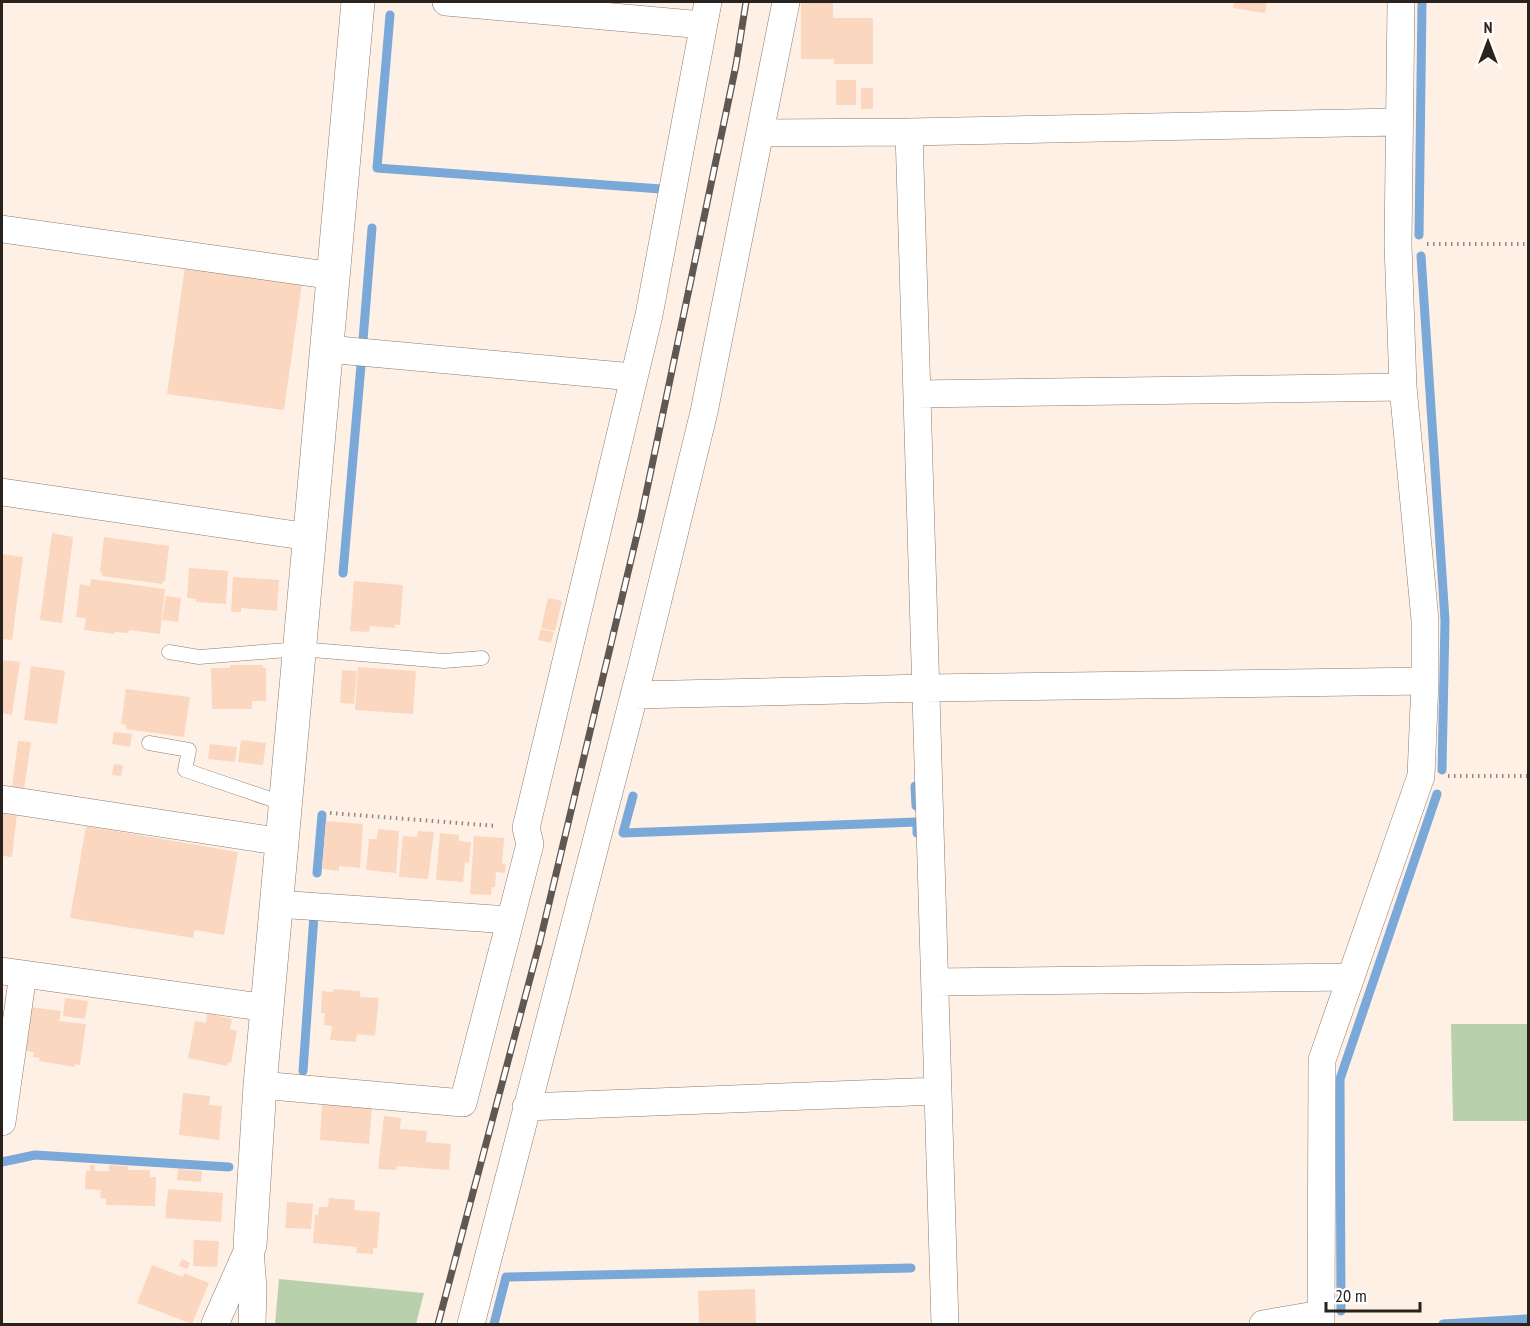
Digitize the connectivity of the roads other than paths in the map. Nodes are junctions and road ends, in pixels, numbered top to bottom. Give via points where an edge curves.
1 (358, 2) edge
2 (447, 2) edge
3 (786, 2) edge
4 (1401, 2) edge
5 (706, 13) edge
6 (1398, 122) junction
7 (909, 132) junction
8 (761, 133) junction
9 (2, 229) edge
10 (334, 276) junction
11 (327, 349) junction
12 (633, 377) junction
13 (1403, 387) junction
14 (917, 394) junction
15 (2, 492) edge
16 (310, 537) junction
17 (300, 649) junction
18 (169, 652) dead end
19 (482, 658) dead end
20 (1425, 681) junction
21 (926, 688) junction
22 (634, 695) junction
23 (149, 743) dead end
24 (2, 799) edge
25 (286, 804) junction
26 (283, 842) junction
27 (277, 904) junction
28 (510, 920) junction
29 (12, 973) edge
30 (1350, 977) junction
31 (935, 982) junction
32 (268, 1008) junction
33 (260, 1085) junction
34 (938, 1091) junction
35 (526, 1107) junction
36 (2, 1122) edge
37 (250, 1245) junction
38 (1321, 1319) edge
39 (215, 1324) edge
40 (252, 1324) edge
41 (471, 1324) edge
42 (945, 1324) edge
43 (1263, 1324) edge

1 - 10 street
2 - 5 street
3 - 8 street
4 - 6 street
5 - 12 street via 649,315
6 - 7 street
6 - 13 street
7 - 8 street
7 - 14 street
8 - 22 street via 704,412
9 - 10 street
10 - 11 street
11 - 12 street
11 - 16 street
12 - 28 street via 526,828 530,844
13 - 14 street
13 - 20 street via 1425,620
14 - 21 street
15 - 16 street
16 - 17 street
17 - 18 lane via 199,657
17 - 19 lane via 444,661
17 - 25 street
20 - 21 street
20 - 30 street via 1421,776
21 - 22 street
21 - 31 street
22 - 35 street
23 - 25 lane via 189,750 185,770
24 - 26 street
25 - 26 street
26 - 27 street
27 - 28 street
27 - 32 street
28 - 33 street via 463,1103
29 - 32 street
29 - 36 street
30 - 31 street
30 - 38 street via 1322,1060
31 - 34 street
32 - 33 street
33 - 37 street
34 - 35 street
34 - 42 street
35 - 41 street
37 - 39 street
37 - 40 street
38 - 43 street

